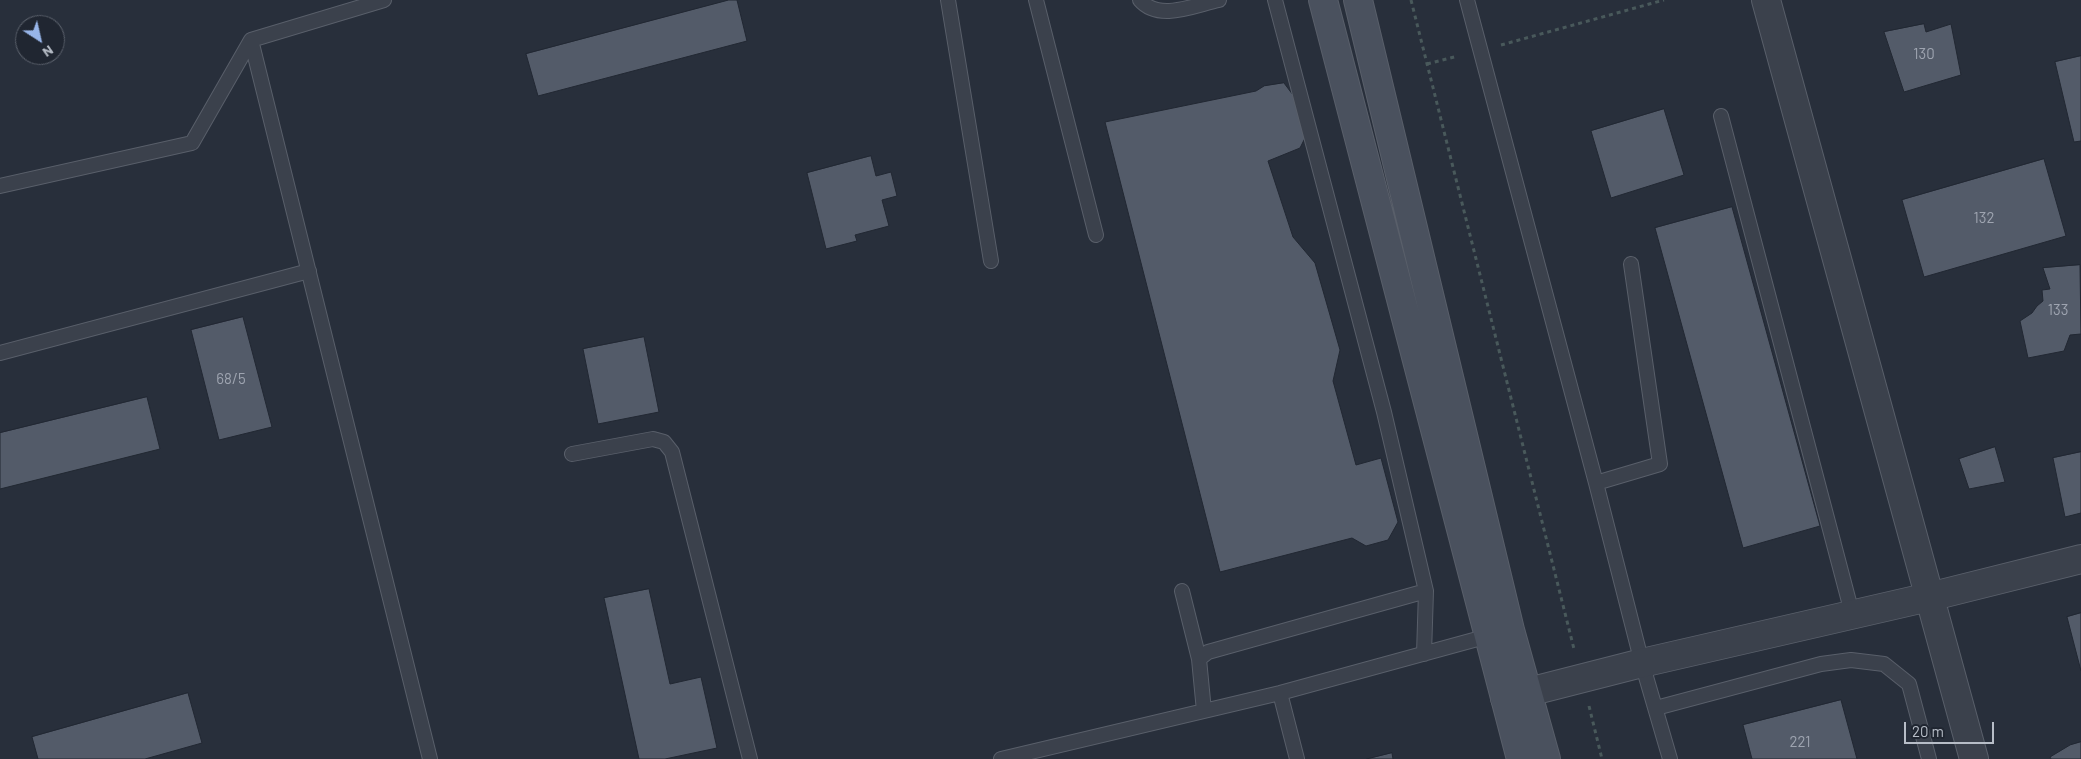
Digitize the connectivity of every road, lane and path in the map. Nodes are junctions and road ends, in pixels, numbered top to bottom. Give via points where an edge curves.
1 (384, 0) edge
2 (948, 0) edge
3 (1036, 0) edge
4 (1140, 0) edge
5 (1219, 0) edge
6 (1275, 0) edge
7 (1324, 0) edge
8 (1358, 0) edge
9 (1411, 0) edge
10 (1468, 0) edge
11 (1664, 0) edge
12 (1772, 1) edge
13 (251, 40) junction
14 (1481, 50) junction
15 (1427, 64) junction
16 (1721, 116) dead end
17 (0, 186) edge
18 (1096, 234) dead end
19 (991, 261) dead end
20 (1631, 264) dead end
21 (308, 271) junction
22 (0, 354) edge
23 (572, 454) dead end
24 (1596, 483) junction
25 (2081, 559) edge
26 (1182, 591) dead end
27 (1426, 591) junction
28 (1930, 597) junction
29 (1852, 613) junction
30 (1499, 633) junction
31 (1424, 654) junction
32 (1199, 659) junction
33 (1642, 663) junction
34 (1581, 679) junction
35 (1280, 693) junction
36 (1516, 695) junction
37 (1656, 708) junction
38 (1204, 711) junction
39 (430, 759) edge
40 (750, 759) edge
41 (1001, 759) edge
42 (1296, 759) edge
43 (1521, 759) edge
44 (1546, 759) edge
45 (1602, 759) edge
46 (1670, 759) edge
47 (1929, 759) edge
48 (1974, 759) edge

1 - 13 lane
2 - 19 lane
3 - 18 lane
4 - 5 lane via 1153,10 1165,12
6 - 27 lane via 1384,412
7 - 30 main road
8 - 30 main road
9 - 15 path
10 - 14 lane
11 - 14 path
12 - 28 street
13 - 17 lane via 192,143
13 - 21 lane
14 - 15 path
14 - 24 lane
15 - 34 path
16 - 29 lane
20 - 24 lane via 1660,464
21 - 22 lane
21 - 39 lane
23 - 40 lane via 653,439 664,442 672,452
24 - 33 lane
25 - 28 street
26 - 32 lane
27 - 31 lane
27 - 32 lane via 1221,648
28 - 29 street
28 - 48 street
29 - 33 street
30 - 31 lane
30 - 36 main road
31 - 35 lane
32 - 38 lane
33 - 34 street
33 - 37 lane
34 - 36 street
34 - 45 path
35 - 38 lane
35 - 42 lane
36 - 43 main road
36 - 44 main road
37 - 46 lane
37 - 47 lane via 1821,664 1851,660 1884,664 1909,684
38 - 41 lane

